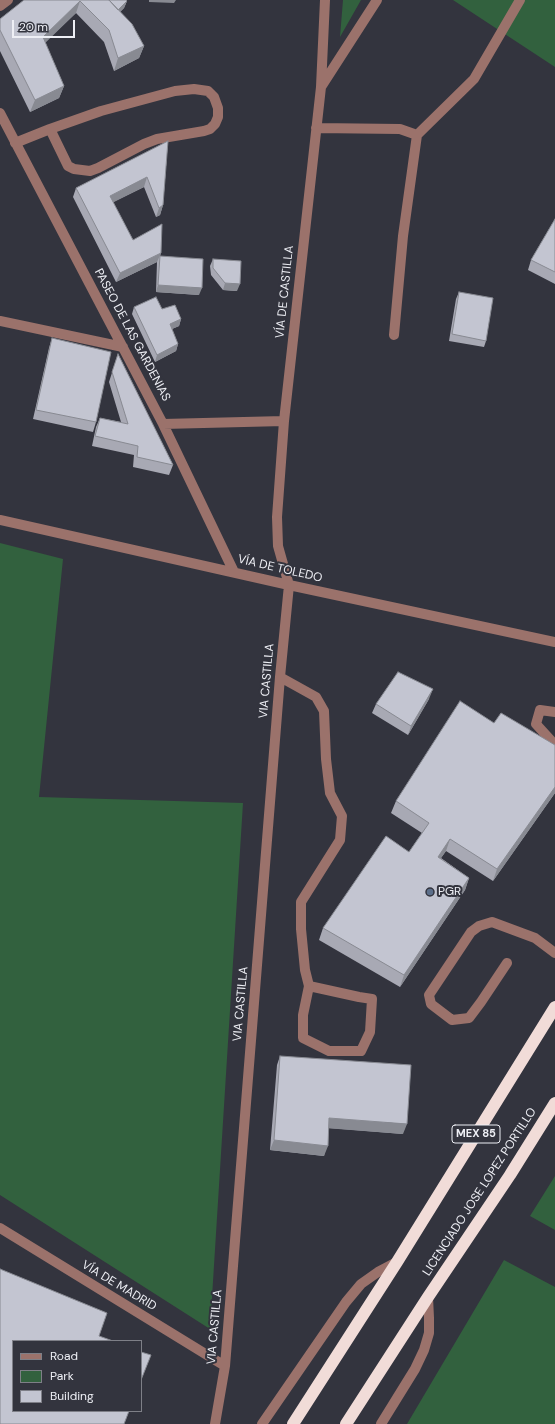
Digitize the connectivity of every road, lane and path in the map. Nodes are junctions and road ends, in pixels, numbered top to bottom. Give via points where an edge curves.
1 (8, 0) edge
2 (325, 0) edge
3 (377, 0) edge
4 (520, 0) edge
5 (0, 6) edge
6 (321, 87) junction
7 (0, 113) edge
8 (316, 128) junction
9 (50, 129) junction
10 (417, 135) junction
11 (15, 143) junction
12 (0, 321) edge
13 (394, 335) dead end
14 (123, 347) junction
15 (284, 421) junction
16 (163, 424) junction
17 (0, 520) edge
18 (234, 572) junction
19 (289, 585) junction
20 (555, 642) edge
21 (280, 677) junction
22 (555, 712) edge
23 (555, 744) edge
24 (555, 953) edge
25 (507, 963) dead end
26 (309, 986) junction
27 (555, 1007) edge
28 (555, 1103) edge
29 (0, 1228) edge
30 (398, 1262) junction
31 (428, 1297) junction
32 (225, 1366) junction
33 (215, 1424) edge
34 (262, 1424) edge
35 (293, 1424) edge
36 (346, 1424) edge
37 (381, 1424) edge

1 - 5 street
2 - 6 street, VÍA DE CASTILLA
3 - 6 street
4 - 10 street via 474,79
6 - 8 street, VÍA DE CASTILLA
7 - 11 street, PASEO DE LAS GARDENIAS
8 - 10 street via 395,128
8 - 15 street, VÍA DE CASTILLA
9 - 9 street via 101,111 175,91 208,91 214,97 218,108 215,124 210,129 157,139 90,171 68,166
9 - 11 street
10 - 13 street via 403,236
11 - 14 street, PASEO DE LAS GARDENIAS
12 - 14 street
14 - 16 street, PASEO DE LAS GARDENIAS
15 - 16 street
15 - 19 street, VÍA DE CASTILLA via 276,517 278,546
16 - 18 street, PASEO DE LAS GARDENIAS
17 - 18 street, VÍA DE TOLEDO
18 - 19 street, VÍA DE TOLEDO
19 - 20 street, VÍA DE TOLEDO
19 - 21 street, VIA CASTILLA
21 - 26 street via 316,697 324,711 330,793 342,816 340,840 301,902 301,929
21 - 32 street, VIA CASTILLA
22 - 23 street via 540,710 536,724
24 - 25 street via 535,938 492,922 479,926 471,932 429,995 431,1004 452,1020 469,1018
26 - 26 street via 372,999 370,1032 361,1052 329,1051 303,1038 303,1015
27 - 30 highway, MEX 85
28 - 31 highway, LICENCIADO JOSE LOPEZ PORTILLO
29 - 32 street, VÍA DE MADRID
30 - 34 street via 361,1284
30 - 35 highway, MEX 85
31 - 36 highway, LICENCIADO JOSE LOPEZ PORTILLO
31 - 37 street via 429,1333 424,1350
32 - 33 street, VIA CASTILLA

